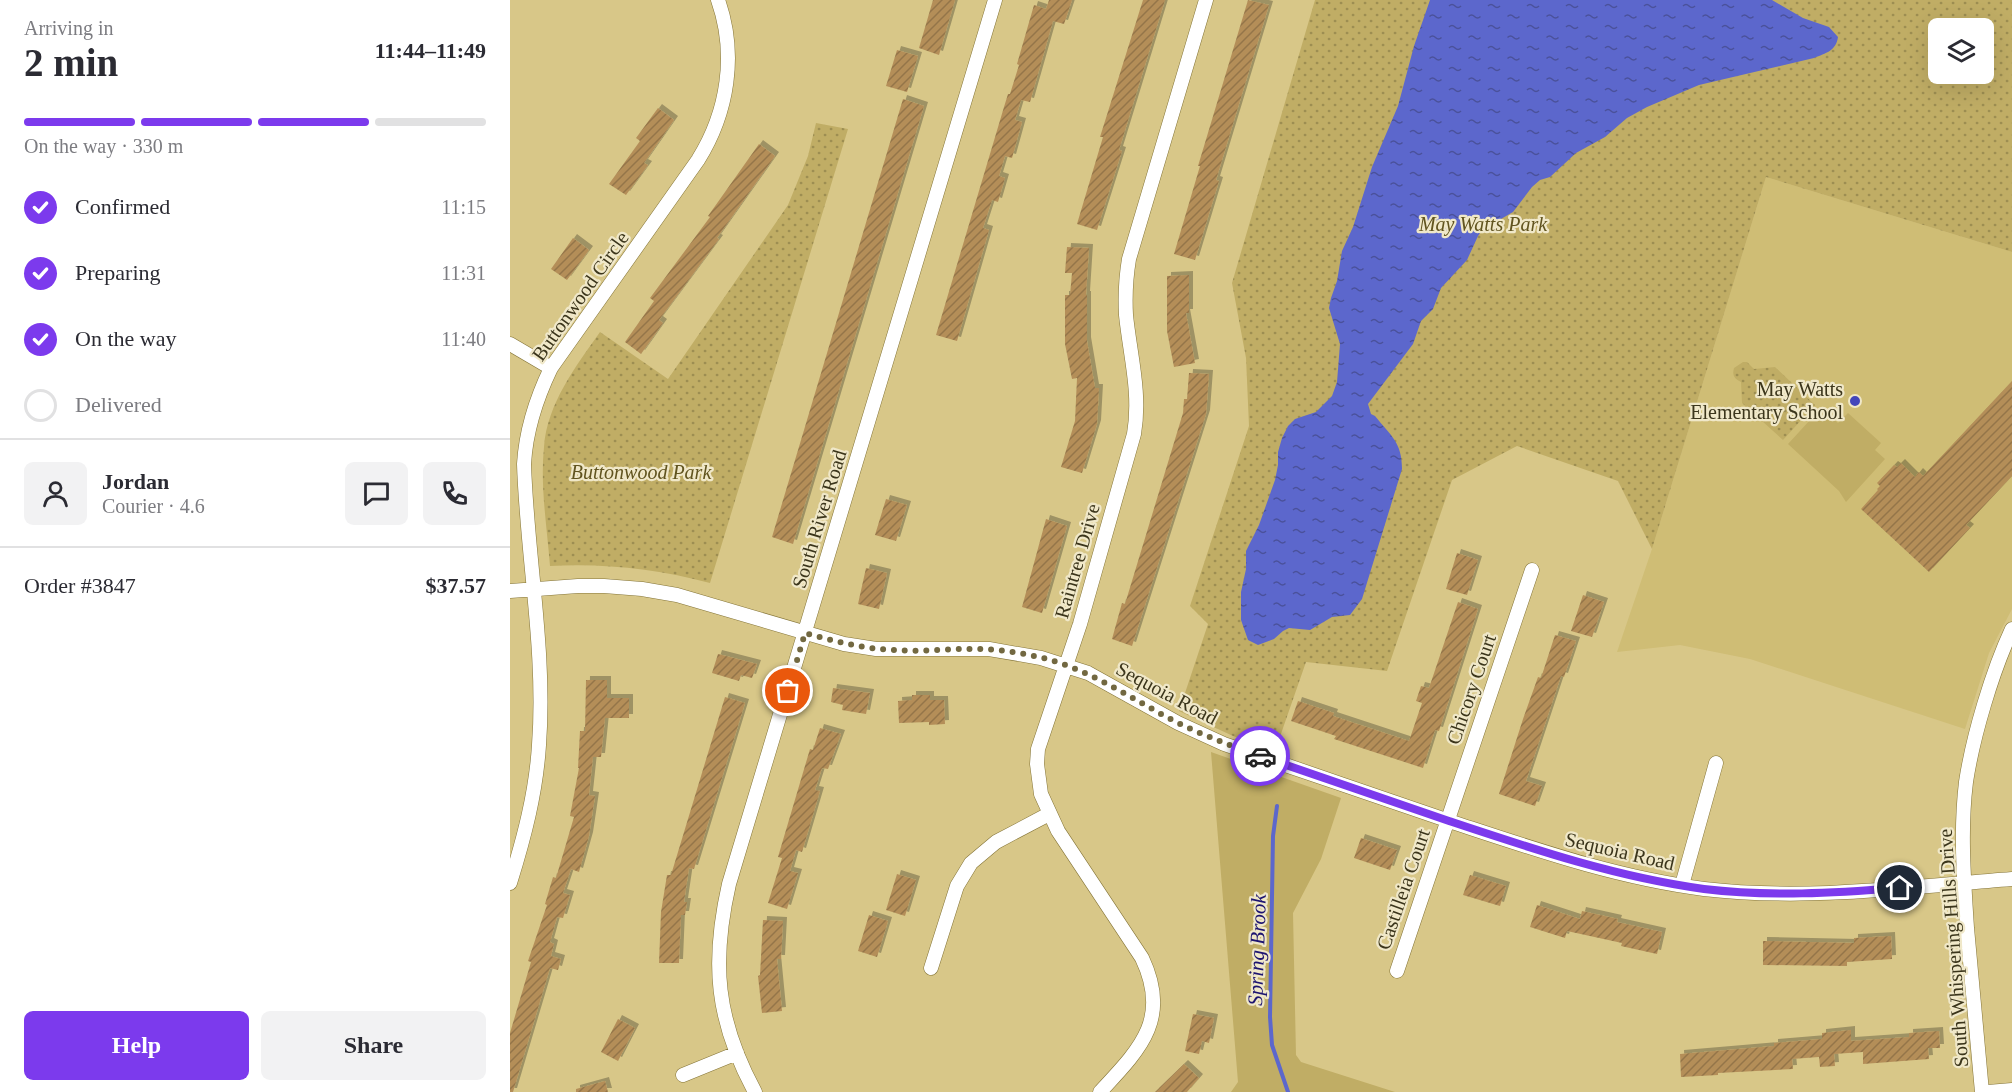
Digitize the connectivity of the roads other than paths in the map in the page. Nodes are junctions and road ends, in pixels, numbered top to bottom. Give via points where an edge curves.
1 (718, 0) edge
2 (995, 0) edge
3 (1206, 0) edge
4 (510, 344) edge
5 (551, 368) junction
6 (1532, 570) dead end
7 (533, 589) junction
8 (510, 591) edge
9 (2012, 629) edge
10 (805, 633) junction
11 (1066, 666) junction
12 (1716, 763) dead end
13 (1049, 814) junction
14 (1447, 820) junction
15 (2012, 879) edge
16 (510, 883) edge
17 (1964, 883) junction
18 (1682, 885) junction
19 (930, 968) dead end
20 (1397, 971) dead end
21 (737, 1053) junction
22 (683, 1075) dead end
23 (2012, 1090) edge
24 (755, 1092) edge
25 (1100, 1092) edge
26 (1982, 1092) edge
27 (1988, 1092) edge

1 - 5 street, Buttonwood Circle via 728,57 725,96 714,132 699,160
2 - 10 street, South River Road
3 - 11 street, Raintree Drive via 1129,259 1125,299 1137,385 1136,421
4 - 5 street
5 - 7 street, Buttonwood Circle via 525,449
6 - 14 street, Chicory Court
7 - 8 street, Sequoia Road
7 - 10 street, Sequoia Road via 604,586 661,592
7 - 16 street, Buttonwood Circle via 541,705 539,746 531,804
9 - 17 street, South Whispering Hills Drive via 1987,699 1969,770 1963,826
10 - 11 street, Sequoia Road via 876,649 989,650
10 - 21 street, South River Road via 721,920 721,999
11 - 13 street, Raintree Drive via 1038,749 1038,779
11 - 14 street, Sequoia Road via 1088,673 1224,744
12 - 18 street
13 - 19 street via 996,842 971,863 957,886
13 - 25 street, Raintree Drive via 1142,958 1152,984 1152,1019 1144,1040
14 - 18 street, Sequoia Road via 1598,869
14 - 20 street, Castilleia Court
15 - 17 street, Sequoia Road
17 - 18 street, Sequoia Road via 1815,893 1753,893
17 - 26 street, South Whispering Hills Drive
21 - 22 street
21 - 24 street, South River Road
23 - 27 street

